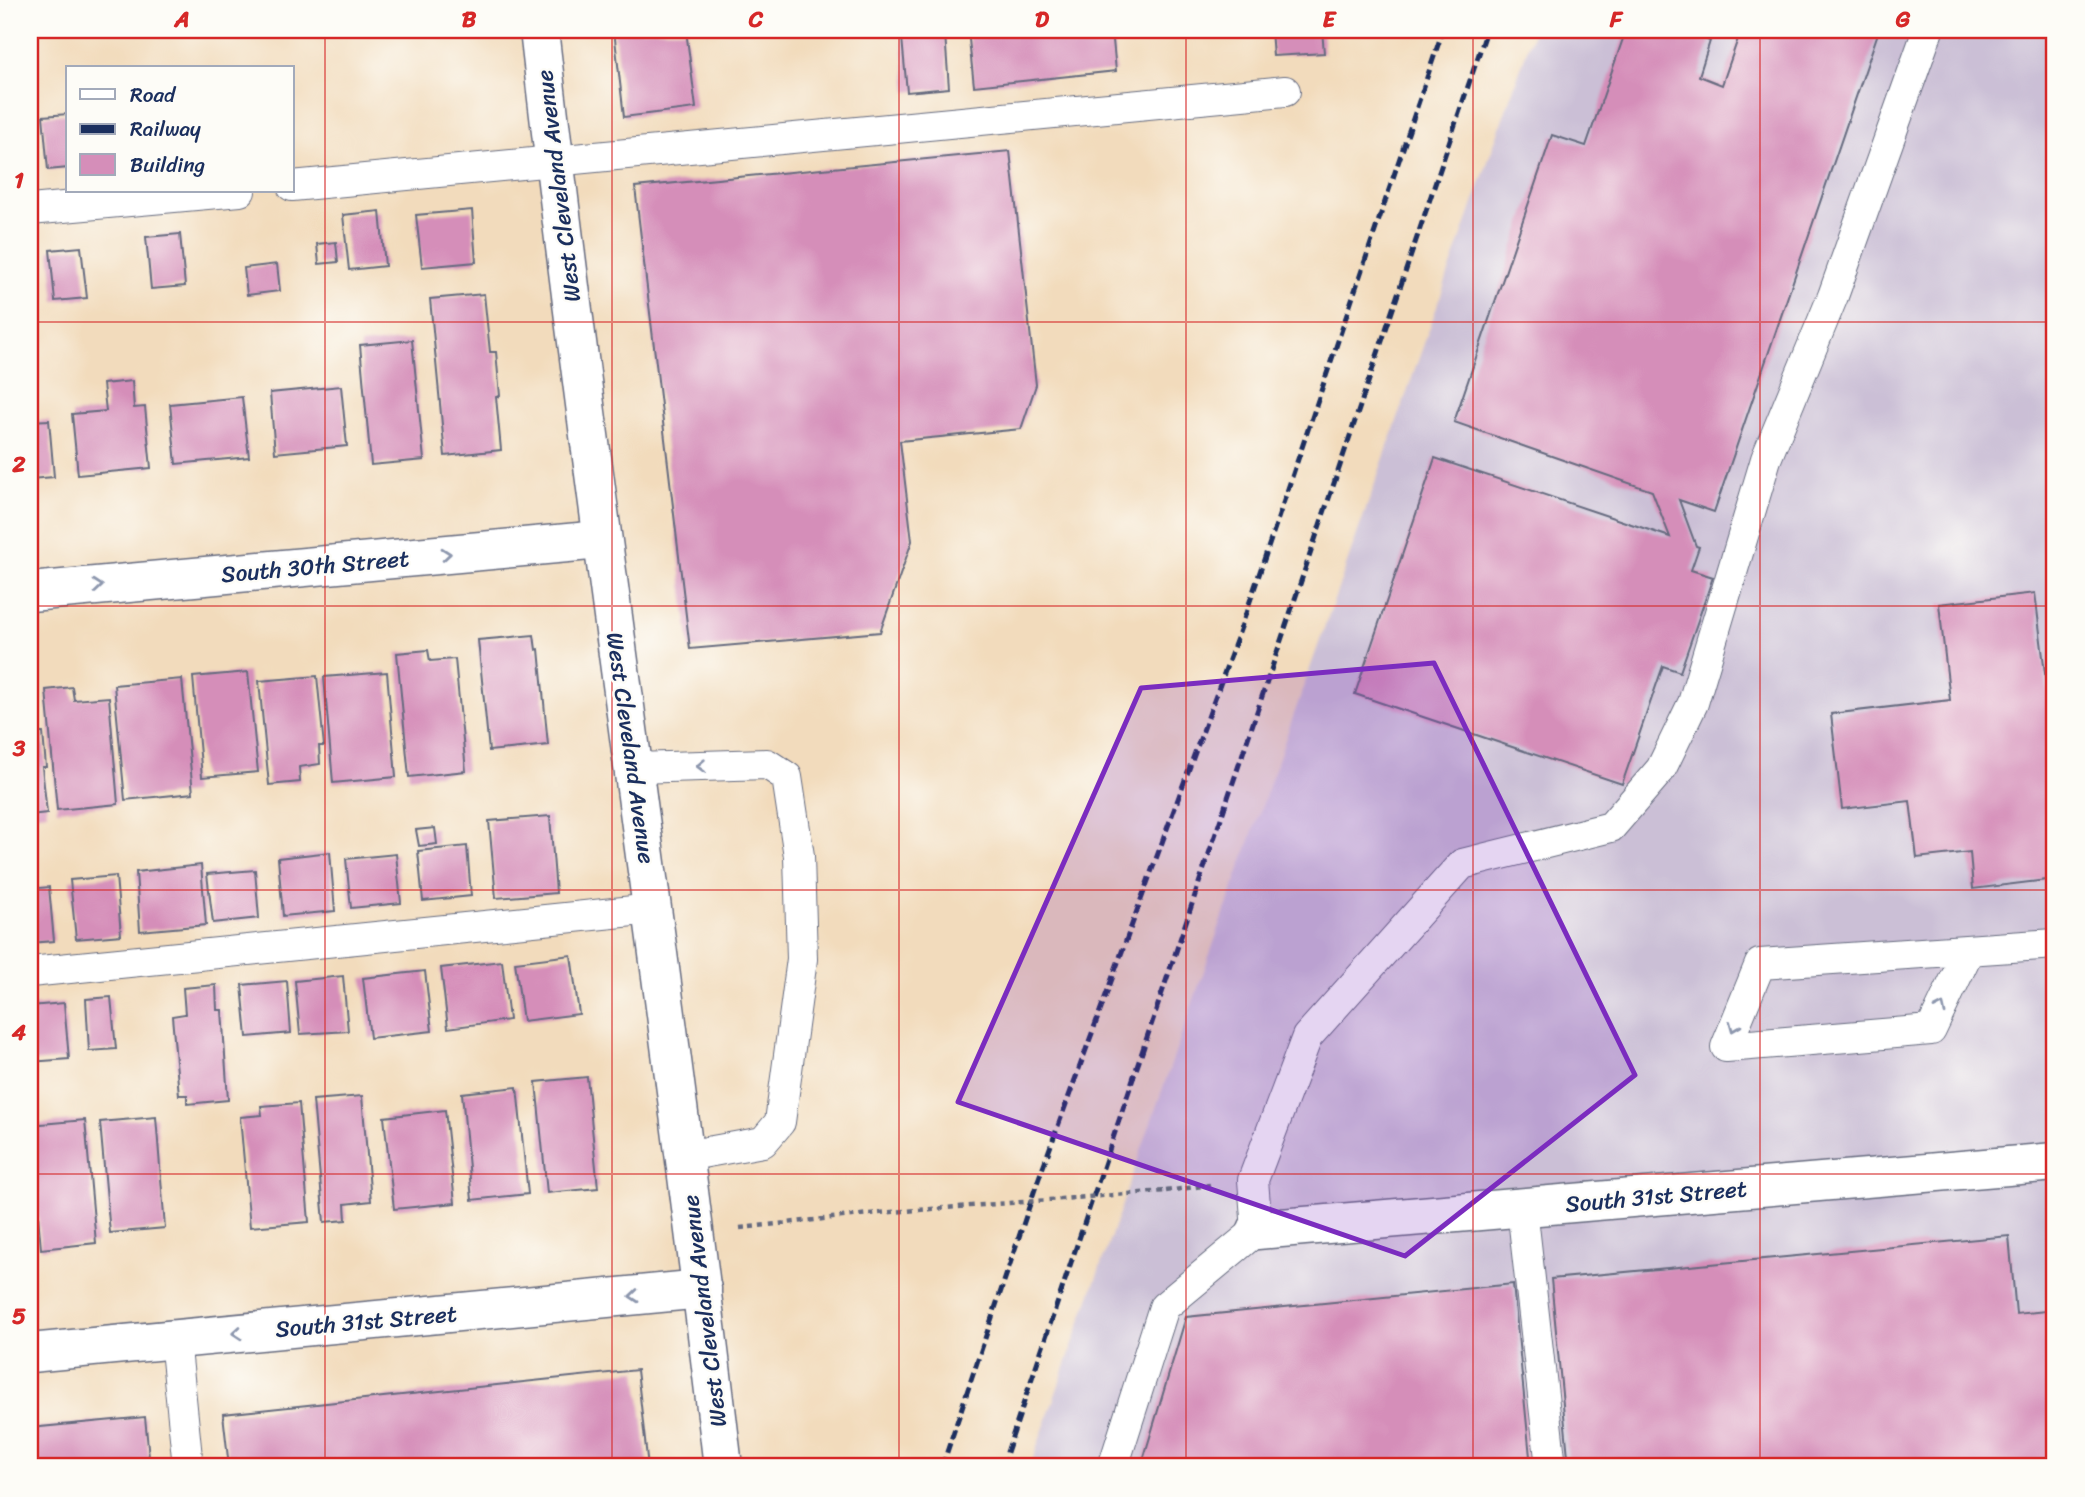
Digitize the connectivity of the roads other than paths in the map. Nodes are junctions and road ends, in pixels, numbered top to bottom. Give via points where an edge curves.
1 (539, 30) edge
2 (1928, 30) edge
3 (1285, 91) dead end
4 (554, 162) junction
5 (294, 186) edge
6 (229, 192) edge
7 (30, 210) edge
8 (601, 540) junction
9 (30, 592) edge
10 (635, 768) junction
11 (653, 909) junction
12 (2055, 944) edge
13 (1969, 950) junction
14 (30, 972) edge
15 (685, 1156) junction
16 (2055, 1162) edge
17 (1522, 1208) junction
18 (1257, 1230) junction
19 (702, 1289) junction
20 (174, 1339) junction
21 (30, 1353) edge
22 (188, 1467) edge
23 (723, 1467) edge
24 (1113, 1467) edge
25 (1551, 1467) edge

1 - 4 street, West Cleveland Avenue
2 - 18 lane via 1833,296 1766,459 1693,703 1661,769 1611,827 1462,864 1307,1037 1253,1180
3 - 4 lane
4 - 5 lane
4 - 8 street, West Cleveland Avenue
6 - 7 lane
9 -> 8 street, South 30th Street
8 - 10 street, West Cleveland Avenue
10 - 11 street, West Cleveland Avenue
15 -> 10 lane via 763,1142 780,1122 803,959 799,856 787,777 767,764
11 - 14 lane
11 - 15 street, West Cleveland Avenue
12 - 13 lane
13 -> 13 lane via 1760,964 1726,1047 1931,1030
15 - 19 street, West Cleveland Avenue
16 - 17 street, South 31st Street
17 - 18 street, South 31st Street
17 - 25 lane
18 - 24 lane via 1164,1307
19 -> 20 street, South 31st Street
19 - 23 street, West Cleveland Avenue
20 - 21 street, South 31st Street
20 - 22 lane

